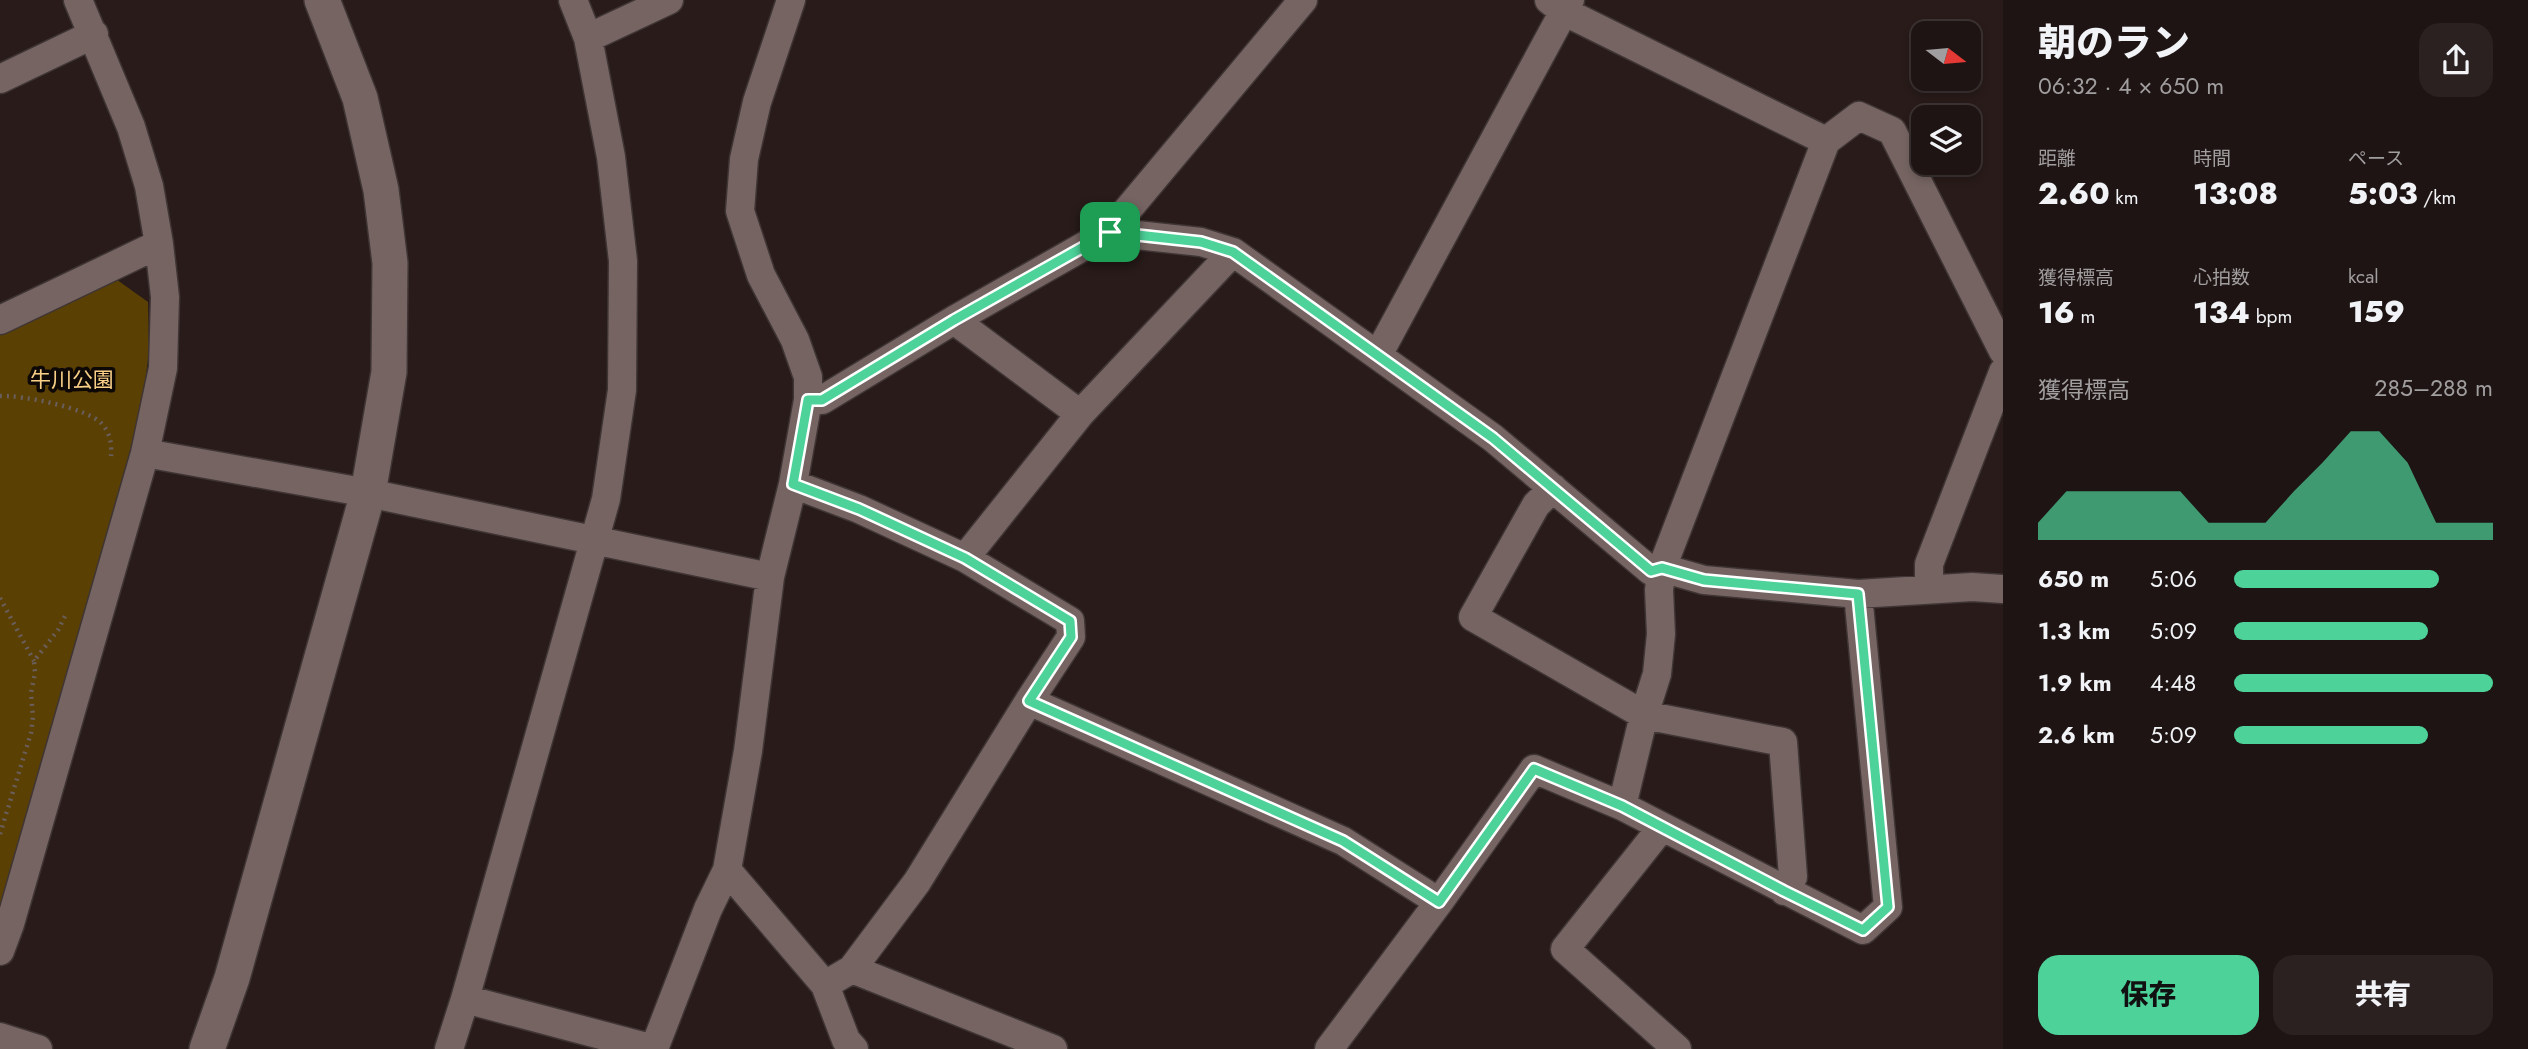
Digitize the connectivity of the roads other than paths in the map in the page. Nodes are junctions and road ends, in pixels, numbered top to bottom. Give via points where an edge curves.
1 (78, 0) edge
2 (323, 0) edge
3 (573, 0) edge
4 (669, 0) edge
5 (791, 0) edge
6 (1303, 0) edge
7 (1561, 4) edge
8 (94, 34) junction
9 (588, 38) junction
10 (0, 79) edge
11 (1826, 141) junction
12 (1110, 232) junction
13 (159, 244) junction
14 (1233, 252) junction
15 (0, 320) edge
16 (954, 320) junction
17 (2003, 351) edge
18 (1378, 355) junction
19 (2003, 372) edge
20 (808, 400) junction
21 (1080, 414) junction
22 (145, 453) junction
23 (793, 484) junction
24 (1553, 488) junction
25 (368, 493) junction
26 (594, 540) junction
27 (965, 558) junction
28 (1662, 568) junction
29 (770, 577) junction
30 (1929, 589) junction
31 (2003, 589) edge
32 (1858, 594) junction
33 (1029, 701) junction
34 (1644, 715) junction
35 (1622, 806) junction
36 (1662, 827) junction
37 (727, 870) junction
38 (1784, 891) junction
39 (1439, 902) junction
40 (0, 951) edge
41 (852, 969) junction
42 (825, 985) junction
43 (465, 999) junction
44 (0, 1037) edge
45 (38, 1049) edge
46 (206, 1049) edge
47 (449, 1049) edge
48 (654, 1049) edge
49 (854, 1049) edge
50 (1053, 1049) edge
51 (1329, 1049) edge
52 (1676, 1049) edge

1 - 8 street
2 - 25 street via 360,98 381,190 390,263 389,372
3 - 9 street
4 - 9 street
5 - 20 street via 757,102 744,159 740,211 761,275 795,340 808,377
6 - 12 street
7 - 11 street
7 - 18 street
8 - 10 street
8 - 13 street via 131,127 149,186
9 - 26 street via 611,157 623,261 622,390 606,499
11 - 17 street via 1859,116 1892,131
11 - 28 street
12 - 14 street via 1201,242
12 - 16 street
13 - 15 street
13 - 22 street via 165,297 163,368
14 - 18 street
14 - 21 street
16 - 20 street via 822,400
16 - 21 street
18 - 24 street via 1493,438
19 - 30 street via 1929,564
20 - 23 street
21 - 27 street
22 - 25 street
22 - 40 street
23 - 27 street
23 - 29 street
24 - 28 street via 1651,571
24 - 34 street via 1536,505 1473,617
25 - 26 street
25 - 46 street via 232,978
26 - 29 street
26 - 43 street
27 - 33 street via 1070,621 1071,637
28 - 32 street via 1704,580
28 - 34 street via 1657,674
29 - 37 street
30 - 31 street
30 - 32 street
32 - 38 street via 1888,907 1863,930
33 - 39 street via 1343,841
33 - 41 street via 916,882
34 - 35 street
34 - 38 street via 1783,742 1793,877
35 - 36 street
35 - 39 street via 1534,769
36 - 38 street
36 - 52 street via 1565,949
37 - 42 street
37 - 48 street
39 - 51 street
41 - 42 street
41 - 50 street
42 - 49 street via 846,1040
43 - 47 street
43 - 48 street
44 - 45 street

